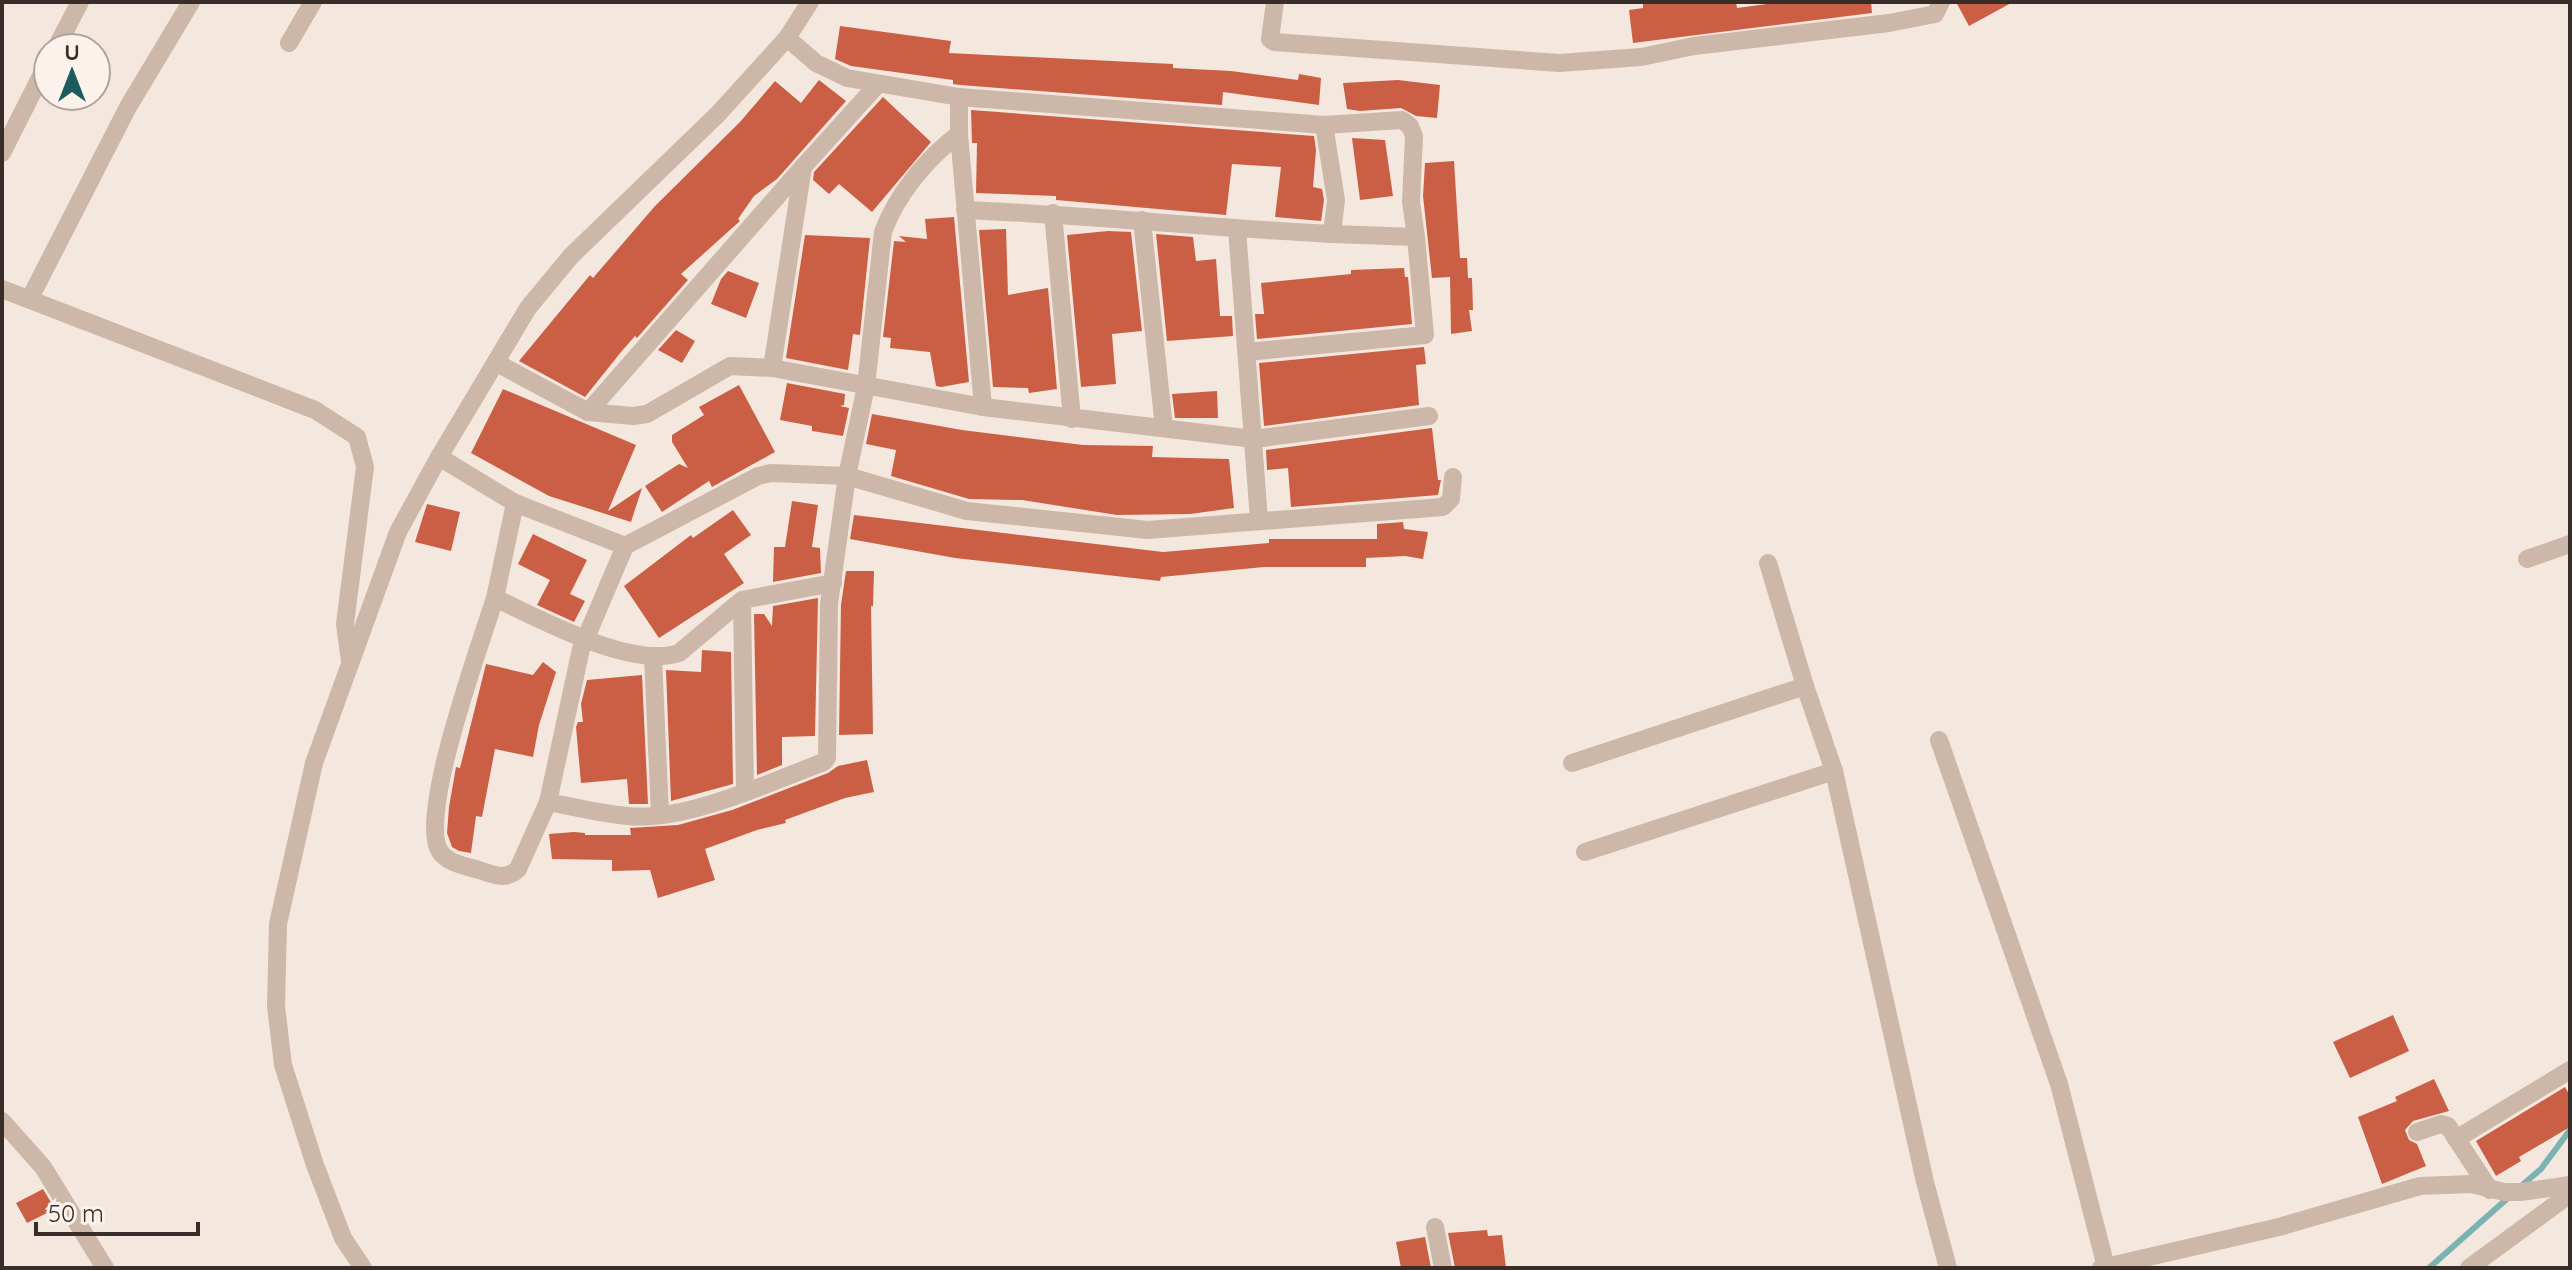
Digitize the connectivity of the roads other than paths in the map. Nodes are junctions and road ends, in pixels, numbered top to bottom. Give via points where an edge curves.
1 (80, 2) edge
2 (191, 2) edge
3 (313, 2) edge
4 (810, 2) edge
5 (1275, 2) edge
6 (1941, 2) edge
7 (64, 32) edge
8 (787, 38) junction
9 (289, 43) dead end
10 (878, 84) junction
11 (32, 94) edge
12 (959, 97) junction
13 (1324, 125) junction
14 (959, 134) junction
15 (2, 153) edge
16 (803, 167) junction
17 (965, 210) junction
18 (1053, 213) junction
19 (1142, 220) junction
20 (1237, 229) junction
21 (1332, 234) junction
22 (1416, 237) junction
23 (2, 289) edge
24 (30, 298) junction
25 (1247, 352) junction
26 (497, 363) junction
27 (772, 368) junction
28 (866, 386) junction
29 (983, 407) junction
30 (588, 412) junction
31 (1429, 416) dead end
32 (1072, 419) junction
33 (1164, 428) junction
34 (1254, 439) junction
35 (439, 457) junction
36 (847, 476) junction
37 (1453, 477) dead end
38 (515, 503) junction
39 (1259, 520) junction
40 (2570, 544) edge
41 (625, 546) junction
42 (2527, 559) dead end
43 (1768, 563) dead end
44 (833, 583) junction
45 (495, 598) junction
46 (742, 600) junction
47 (585, 640) junction
48 (653, 657) junction
49 (351, 664) junction
50 (1805, 686) junction
51 (1939, 740) dead end
52 (1572, 763) dead end
53 (1834, 771) junction
54 (745, 791) junction
55 (548, 802) junction
56 (660, 815) junction
57 (1585, 852) dead end
58 (2570, 1070) edge
59 (2, 1121) edge
60 (2417, 1132) dead end
61 (2456, 1139) junction
62 (2570, 1185) edge
63 (2505, 1191) junction
64 (2570, 1194) edge
65 (1435, 1227) dead end
66 (2103, 1267) edge
67 (105, 1268) edge
68 (363, 1268) edge
69 (1443, 1268) edge
70 (1948, 1268) edge
71 (2469, 1268) edge

1 - 7 street
2 - 24 street via 128,107
3 - 9 street
4 - 8 street
5 - 6 street via 1269,31 1274,42 1559,63 1641,57 1928,17
8 - 10 street via 816,63 847,78
8 - 26 street via 718,114 571,256 528,308
10 - 12 street
10 - 16 street
11 - 15 street
12 - 13 street
12 - 14 street
13 - 21 street via 1336,200
13 - 22 street via 1402,120 1410,126
14 - 17 street
14 - 28 street via 936,151 891,212 883,232
16 - 27 street
16 - 30 street
17 - 18 street
17 - 29 street
18 - 19 street
18 - 32 street
19 - 20 street
19 - 33 street
20 - 21 street
20 - 25 street
21 - 22 street
22 - 25 street via 1425,335
23 - 24 street
24 - 49 street via 315,410 357,437 365,467 345,624
25 - 34 street
26 - 30 street
26 - 35 street
27 - 28 street
27 - 30 street via 730,366 647,414
28 - 29 street
28 - 36 street
29 - 32 street
31 - 34 street
32 - 33 street
33 - 34 street
34 - 39 street
35 - 38 street
35 - 49 street via 398,532
36 - 39 street via 967,511 1148,530
36 - 41 street via 758,476
36 - 44 street
37 - 39 street via 1451,499 1443,507
38 - 41 street
38 - 45 street
40 - 42 street
41 - 47 street
43 - 50 street
44 - 46 street
44 - 54 street via 827,758
45 - 47 street
45 - 55 street via 441,771 435,835 439,851 451,862 511,876
46 - 48 street via 679,653
46 - 54 street
47 - 48 street
47 - 55 street
48 - 56 street
49 - 68 street via 314,763 290,867 278,924 276,1006 283,1065 315,1165 343,1238
50 - 52 street
50 - 53 street
51 - 66 street via 2059,1084
53 - 57 street
53 - 70 street
54 - 56 street
55 - 56 street via 630,817
58 - 61 street
59 - 67 street via 43,1167
60 - 61 street via 2441,1124
61 - 63 street
62 - 63 street
63 - 66 street via 2471,1184 2420,1186 2279,1227
64 - 71 street
65 - 69 street

